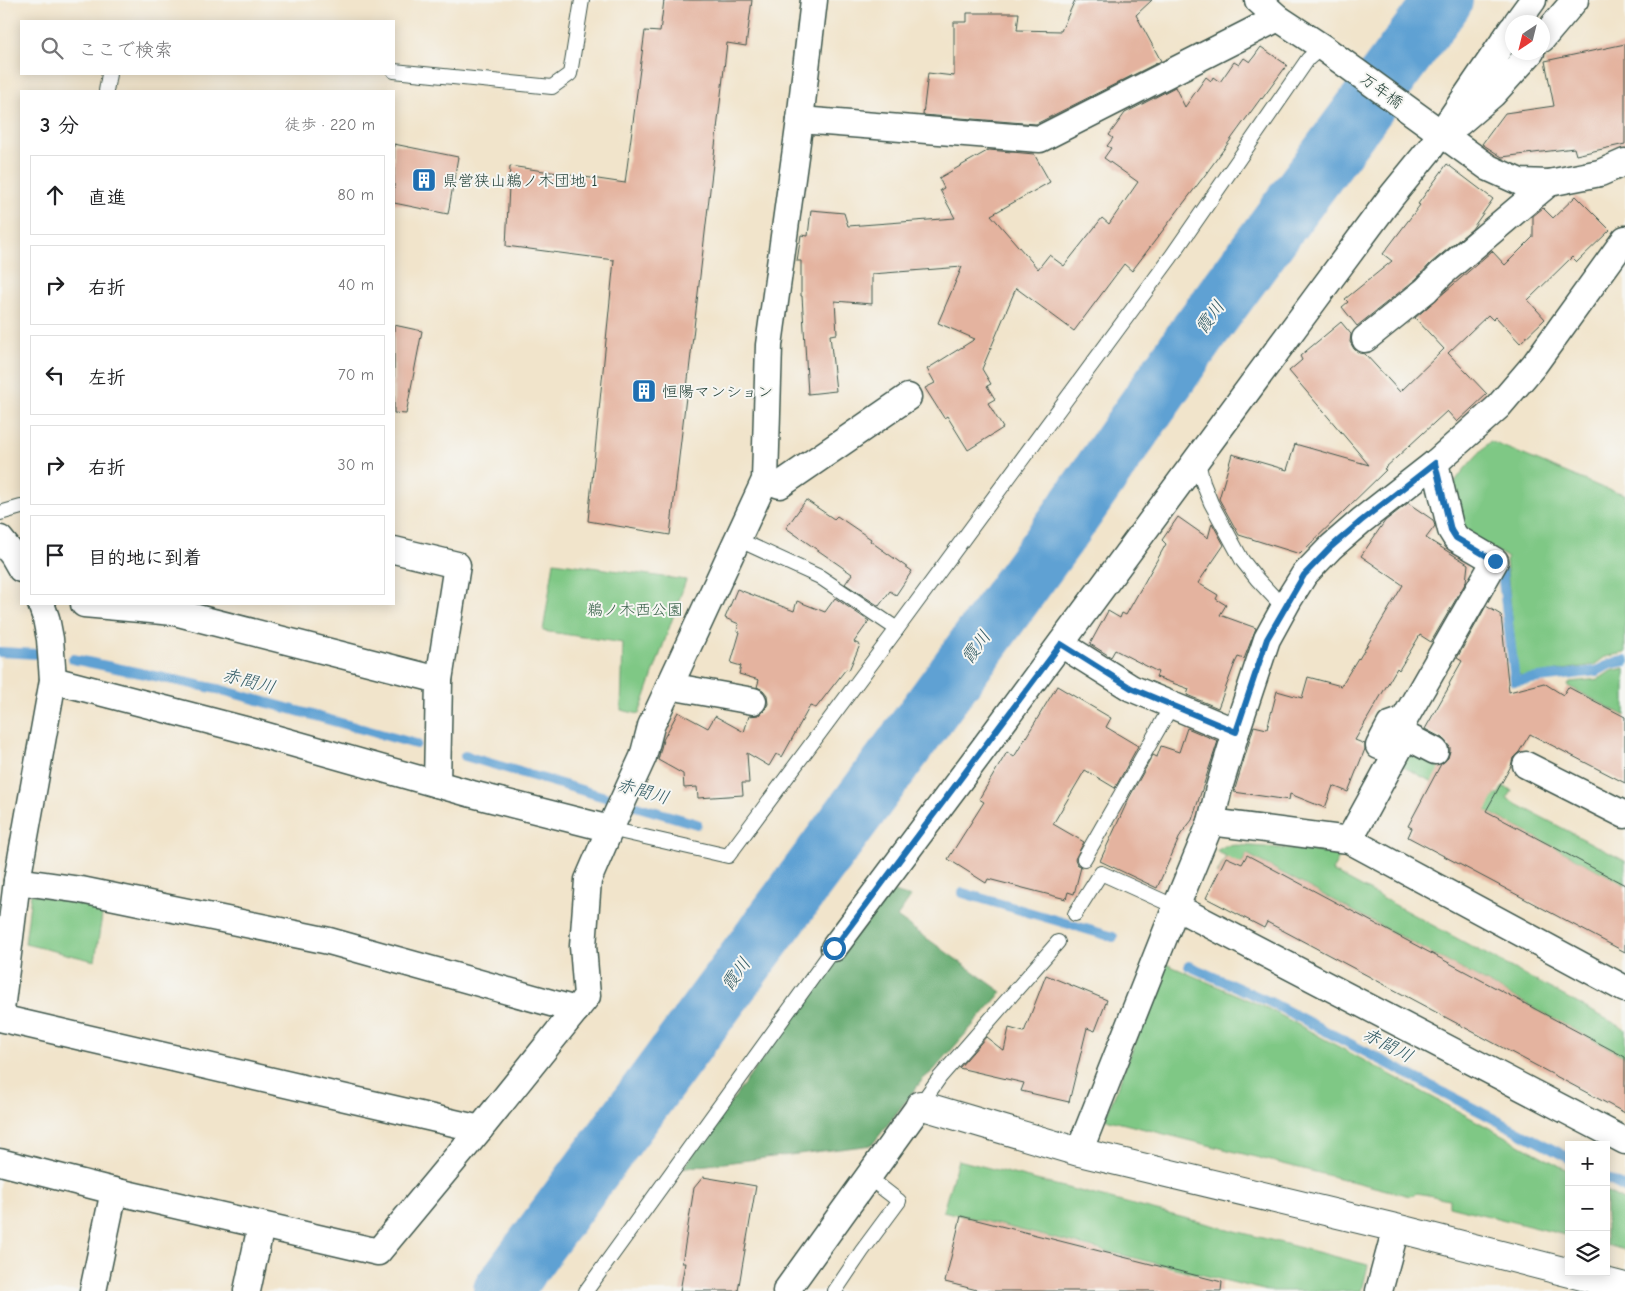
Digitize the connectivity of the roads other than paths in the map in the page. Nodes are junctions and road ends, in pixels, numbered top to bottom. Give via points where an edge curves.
1 (582, 0) edge
2 (814, 0) edge
3 (1258, 0) edge
4 (1533, 0) edge
5 (1575, 0) edge
6 (1522, 15) edge
7 (1278, 18) junction
8 (1550, 30) edge
9 (1505, 39) edge
10 (1322, 47) junction
11 (1523, 60) edge
12 (395, 71) edge
13 (109, 75) edge
14 (106, 90) edge
15 (800, 120) junction
16 (1441, 134) junction
17 (1625, 162) edge
18 (1550, 183) junction
19 (1625, 239) edge
20 (1366, 339) dead end
21 (908, 397) dead end
22 (1197, 458) junction
23 (1435, 463) junction
24 (765, 480) junction
25 (20, 507) edge
26 (0, 513) edge
27 (737, 539) junction
28 (395, 550) edge
29 (41, 605) edge
30 (107, 605) edge
31 (175, 608) edge
32 (1284, 608) junction
33 (897, 629) junction
34 (1061, 644) junction
35 (53, 680) junction
36 (438, 680) junction
37 (669, 686) junction
38 (753, 701) dead end
39 (1172, 705) junction
40 (1236, 732) junction
41 (1379, 746) dead end
42 (1435, 751) dead end
43 (1526, 765) dead end
44 (437, 784) junction
45 (1625, 815) edge
46 (1211, 822) junction
47 (610, 829) junction
48 (1349, 840) junction
49 (1084, 859) dead end
50 (17, 881) junction
51 (1176, 907) junction
52 (1075, 914) dead end
53 (1058, 942) dead end
54 (834, 948) joint
55 (1625, 989) edge
56 (576, 1010) junction
57 (0, 1018) edge
58 (920, 1105) junction
59 (480, 1129) junction
60 (1625, 1141) edge
61 (1079, 1152) junction
62 (0, 1162) edge
63 (868, 1177) junction
64 (114, 1191) junction
65 (262, 1226) junction
66 (1396, 1228) junction
67 (1625, 1287) edge
68 (93, 1291) edge
69 (246, 1291) edge
70 (586, 1291) edge
71 (786, 1291) edge
72 (835, 1291) edge
73 (1380, 1291) edge

1 - 12 lane via 570,74 552,87
2 - 15 street
3 - 7 street, 万年橋
4 - 6 street
5 - 8 street
7 - 10 street, 万年橋
7 - 15 street via 1040,139
9 - 16 street
10 - 16 street, 万年橋
10 - 33 lane via 1308,59 1171,257
11 - 16 street via 1494,94
13 - 14 lane
15 - 24 street via 769,346
16 - 18 street, 万年橋 via 1488,168 1520,182
16 - 22 street
17 - 18 street, 万年橋 via 1600,173
18 - 20 street
19 - 23 street via 1534,365 1498,407
21 - 24 street via 780,486
22 - 32 lane via 1210,503 1242,560
22 - 34 street
23 - 32 street via 1331,547 1304,575
23 - 41 street via 1451,530 1456,538 1495,561 1404,720 1390,725
24 - 27 street
25 - 26 lane
27 - 33 lane via 820,577
27 - 37 street
28 - 36 street via 457,565
29 - 35 street via 50,639
30 - 31 street
31 - 36 street
32 - 40 street via 1267,639
33 - 47 lane via 728,856
34 - 39 street via 1131,688
34 - 54 street
35 - 44 street
35 - 50 street
36 - 44 street
37 - 38 street
37 - 47 street via 651,726 643,757
39 - 40 street
39 - 49 lane
40 - 46 street
42 - 48 street via 1406,736
43 - 45 street
44 - 47 street
46 - 48 street
46 - 51 street
47 - 56 street via 588,880 583,946 586,996
48 - 55 street
50 - 56 street via 91,892 329,941
50 - 57 street
51 - 52 lane via 1101,873
51 - 60 street
51 - 61 street
53 - 58 lane via 940,1077
54 - 70 lane
56 - 59 street
57 - 59 street
58 - 61 street
58 - 63 street
59 - 65 street via 378,1252
61 - 66 street
62 - 64 street
63 - 71 street
63 - 72 lane via 899,1201
64 - 65 street
64 - 68 street
65 - 69 street
66 - 67 street
66 - 73 street

